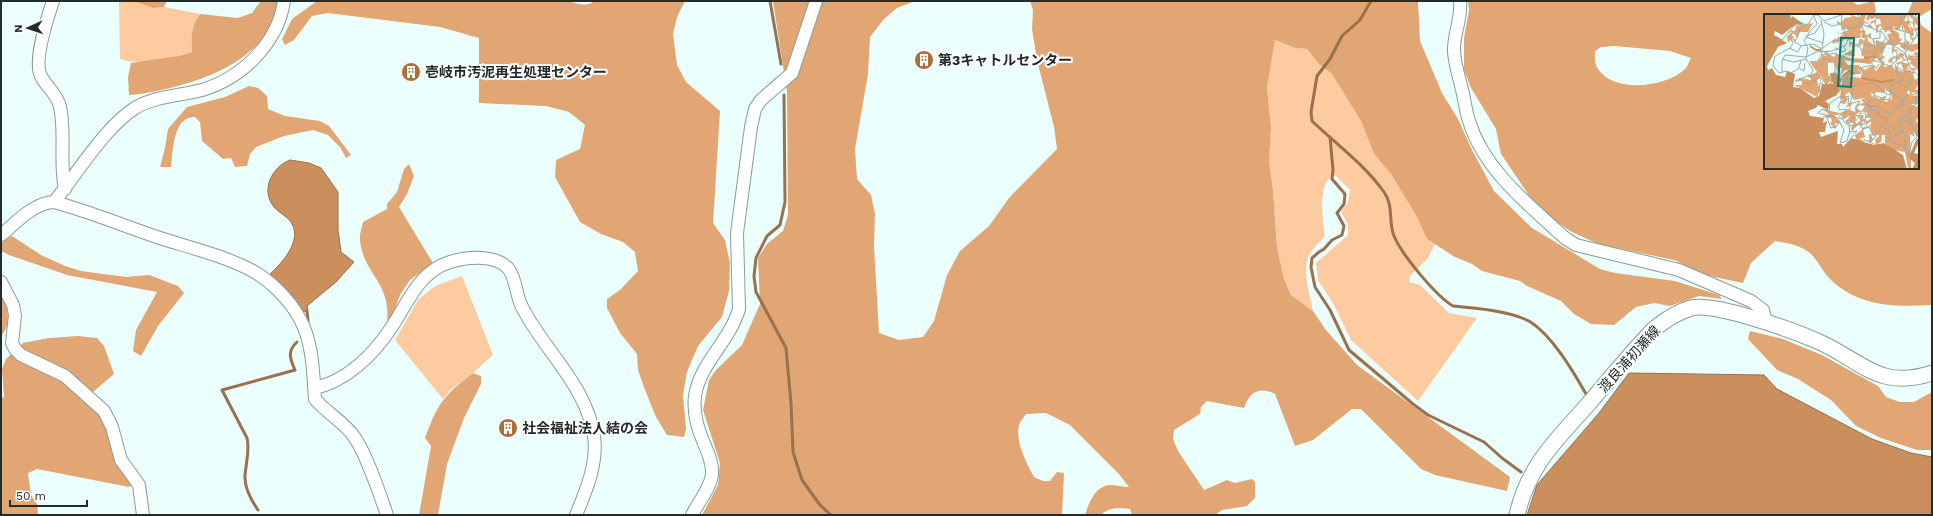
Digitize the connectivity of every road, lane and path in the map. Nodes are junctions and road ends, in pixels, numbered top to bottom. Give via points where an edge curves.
1 (53, 1) edge
2 (284, 1) edge
3 (816, 1) edge
4 (1460, 1) edge
5 (64, 189) junction
6 (54, 202) junction
7 (1, 235) edge
8 (1, 282) edge
9 (1766, 323) junction
10 (1932, 373) edge
11 (314, 388) junction
12 (143, 515) edge
13 (387, 515) edge
14 (576, 515) edge
15 (692, 515) edge
16 (1517, 515) edge

1 - 5 street via 42,37 38,68 60,107
2 - 5 street via 280,21 255,58 220,84 155,100 136,108 116,124
3 - 15 street via 792,73 761,100 755,109 737,233 739,309 736,321 703,372 695,396 697,426 711,464 712,474
4 - 9 street via 1454,50 1465,109 1488,160 1502,178 1564,238 1576,245 1679,270 1751,301 1763,310
5 - 6 street
6 - 7 street via 35,207
6 - 11 street via 223,258 265,279 293,307 307,334
8 - 12 street via 13,305 15,316 12,343 15,349 65,376 104,411 112,427 121,460 139,485
9 - 10 main road, 渡良浦初瀬線 via 1817,341 1870,372 1910,377
9 - 16 main road, 渡良浦初瀬線 via 1721,308 1706,307 1692,308 1667,319 1654,329 1547,449 1531,474
11 - 13 street via 315,398 319,404 333,414 355,438
11 - 14 street via 348,374 391,328 419,282 433,271 451,262 478,258 500,263 508,269 520,304 532,326 579,393 590,422 594,437 590,475

